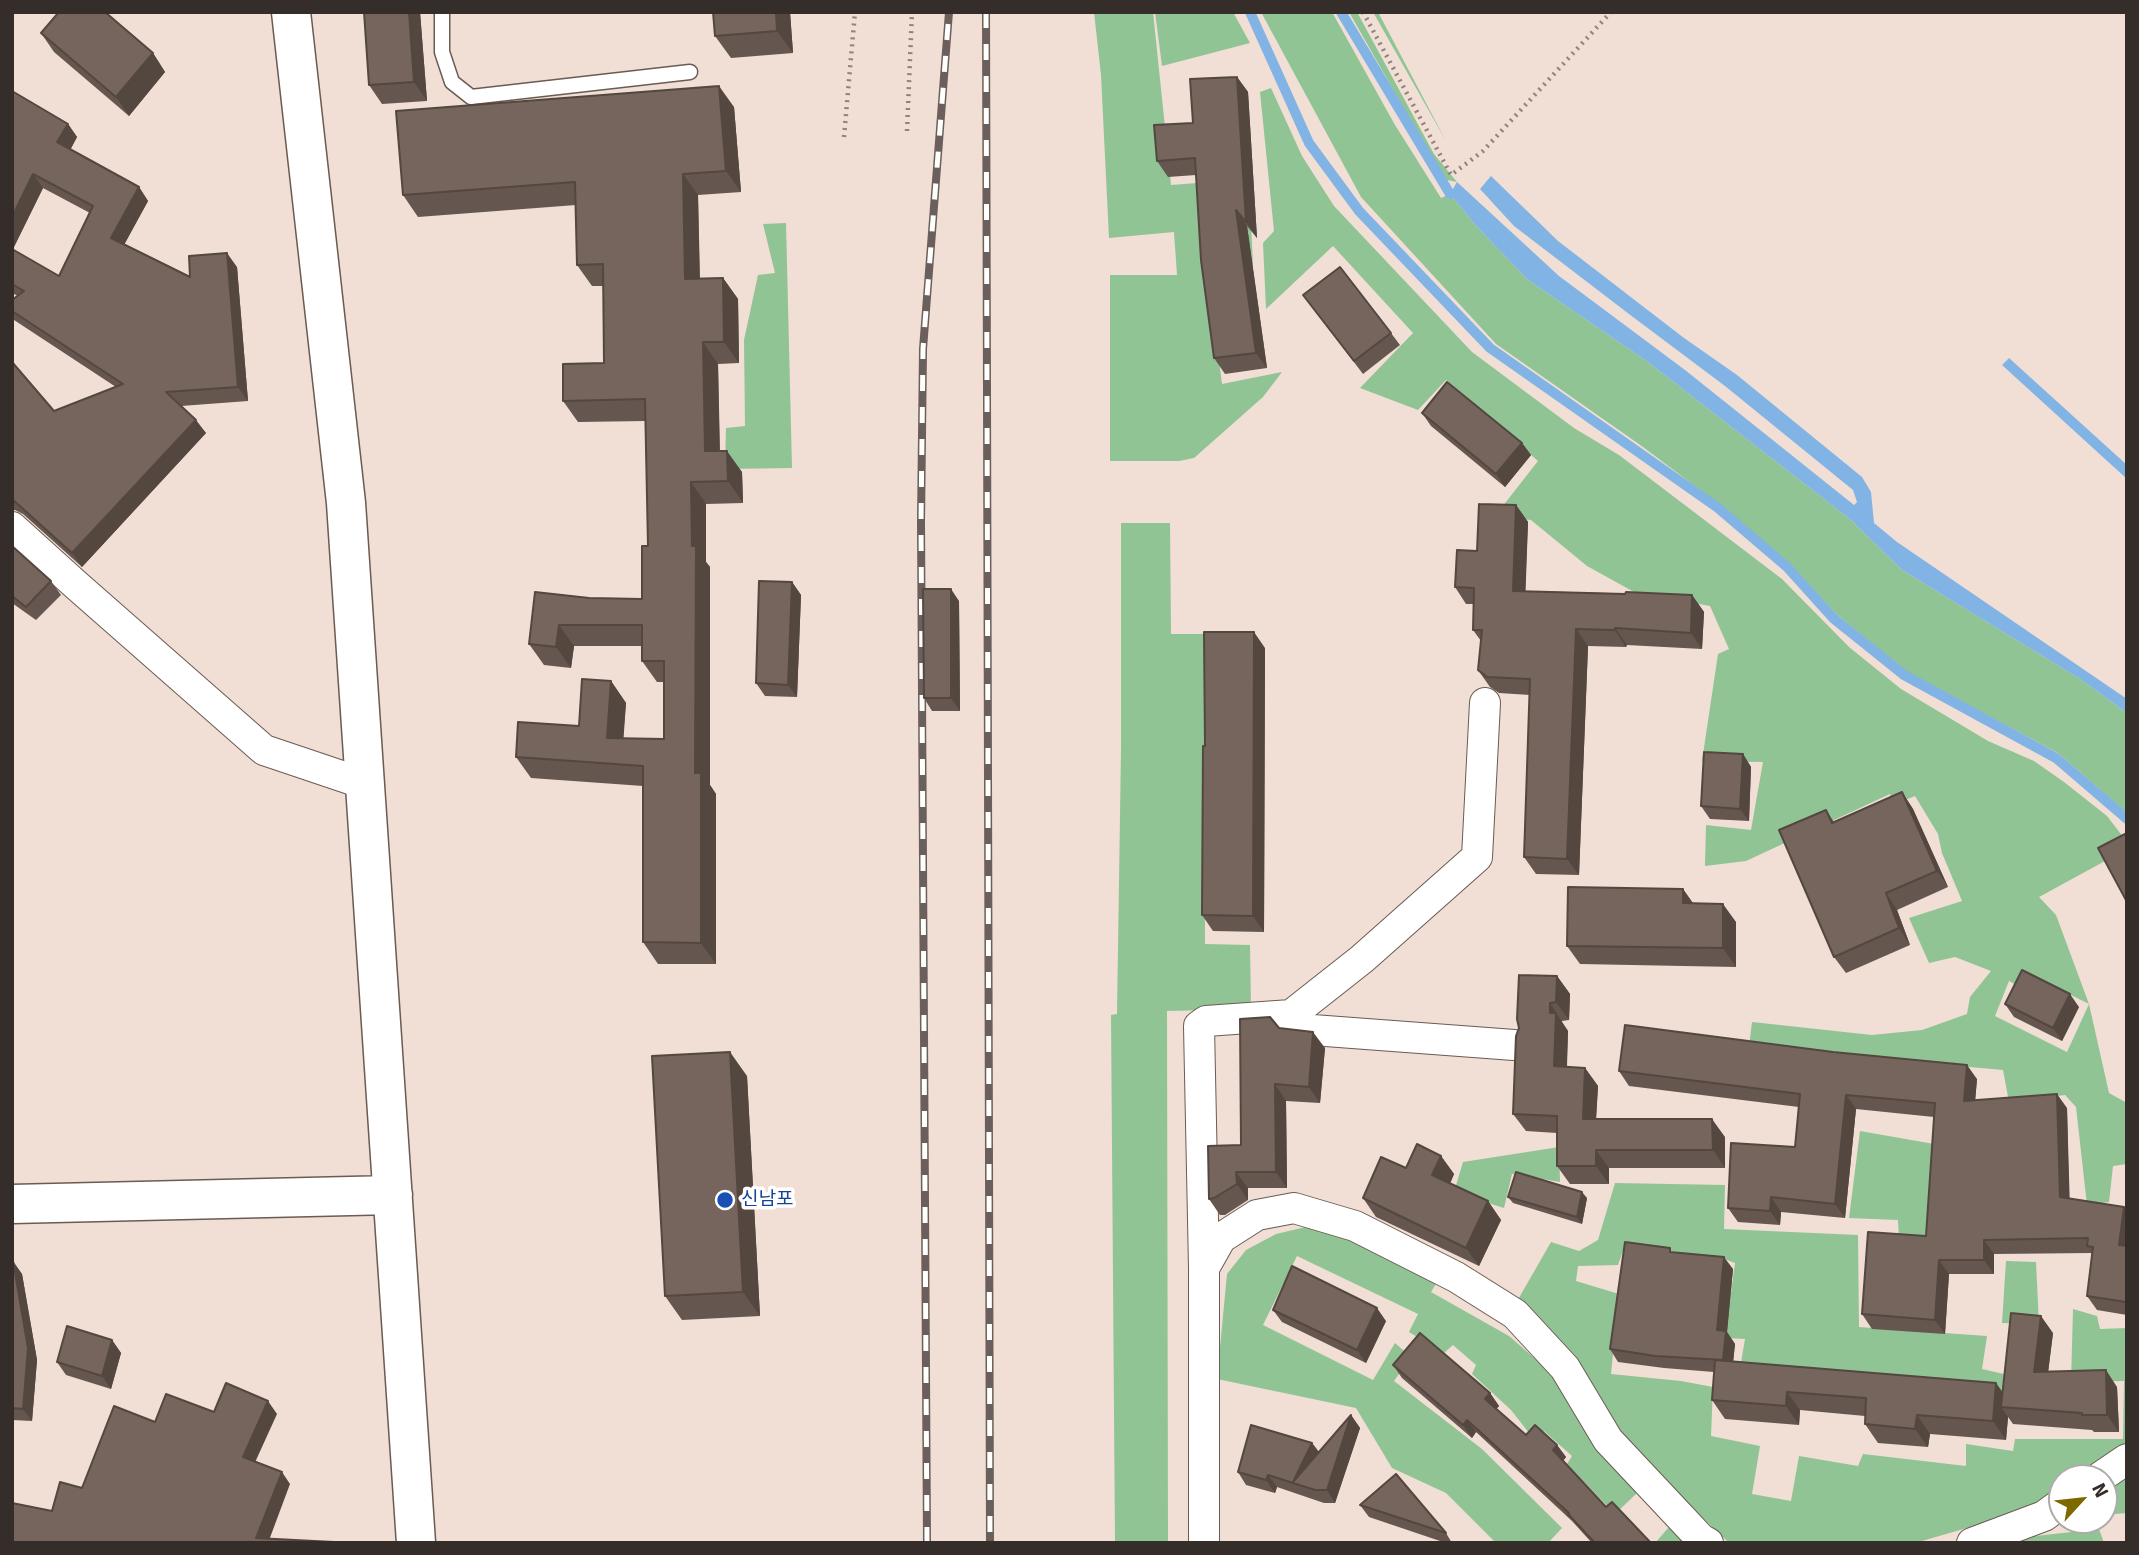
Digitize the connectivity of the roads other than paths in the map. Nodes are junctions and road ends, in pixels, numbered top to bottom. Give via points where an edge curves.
1 (291, 12) edge
2 (442, 12) edge
3 (690, 72) dead end
4 (12, 527) edge
5 (1485, 703) dead end
6 (365, 784) junction
7 (1291, 1015) junction
8 (1514, 1045) edge
9 (393, 1195) junction
10 (12, 1204) edge
11 (1204, 1268) junction
12 (2048, 1513) edge
13 (416, 1543) edge
14 (1204, 1543) edge
15 (1708, 1543) edge
16 (1972, 1543) edge

1 - 6 main road via 346,503
2 - 3 lane via 442,52 452,82 471,97
4 - 6 street via 264,750
5 - 7 street via 1477,857 1362,960
6 - 9 main road
7 - 8 street via 1299,1029
7 - 11 street via 1206,1021 1199,1026
9 - 10 main road
9 - 13 main road
11 - 14 street
11 - 15 street via 1222,1238 1257,1215 1294,1208 1356,1226 1456,1277 1515,1314 1565,1368 1608,1440
12 - 16 street

